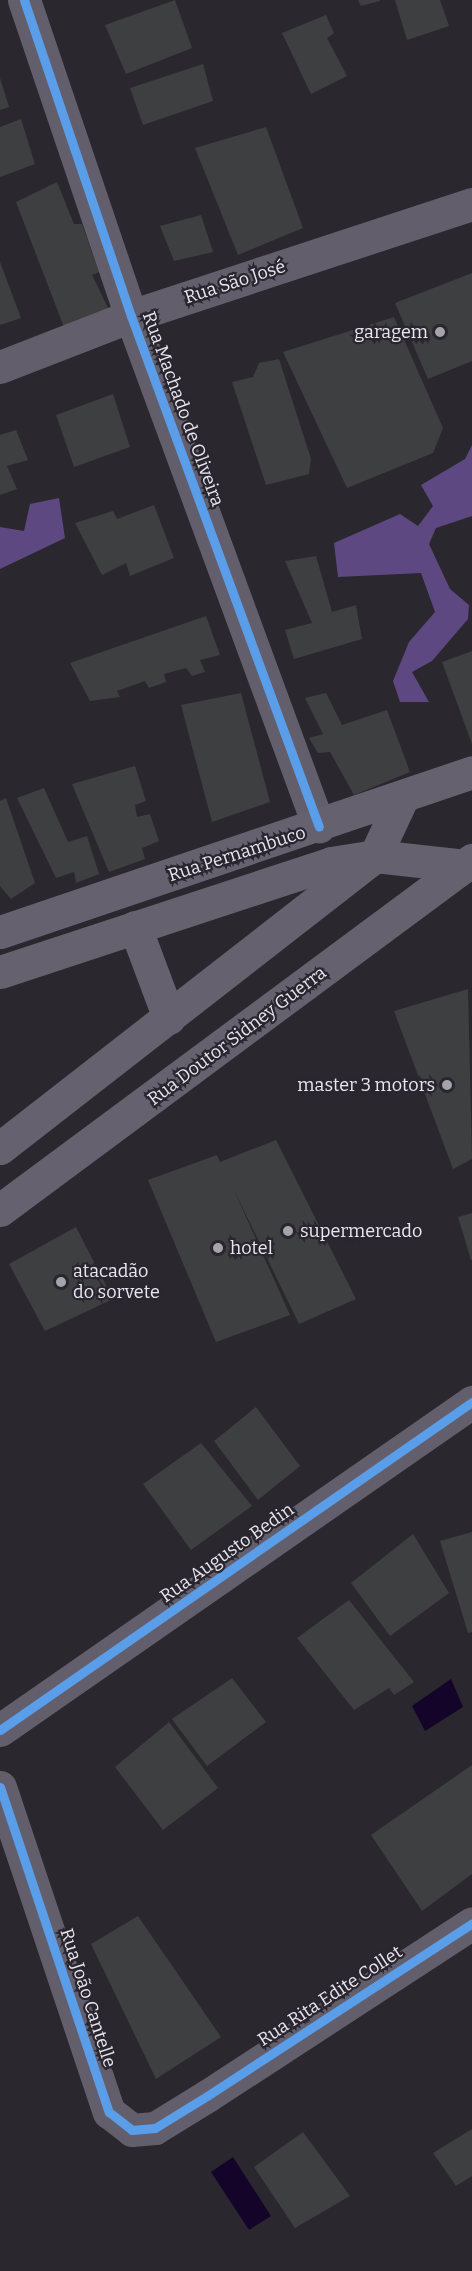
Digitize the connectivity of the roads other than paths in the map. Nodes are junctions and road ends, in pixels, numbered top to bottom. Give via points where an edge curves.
1 (24, 0) edge
2 (472, 204) edge
3 (131, 316) junction
4 (0, 368) edge
5 (472, 772) edge
6 (403, 796) junction
7 (319, 827) junction
8 (375, 856) junction
9 (468, 863) edge
10 (135, 927) junction
11 (0, 932) edge
12 (0, 972) edge
13 (169, 1018) junction
14 (0, 1149) edge
15 (0, 1210) edge
16 (472, 1402) edge
17 (0, 1730) edge
18 (0, 1787) edge
19 (472, 1923) edge
20 (207, 2096) joint

1 - 3 street, Rua Machado de Oliveira
2 - 3 street, Rua São José
3 - 4 street, Rua São José
3 - 7 street, Rua Machado de Oliveira
5 - 6 main road, Rua Pernambuco
6 - 7 main road, Rua Pernambuco
6 - 8 main road
7 - 11 main road, Rua Pernambuco
8 - 9 main road, Rua Pernambuco
8 - 10 main road, Rua Pernambuco via 331,863
8 - 13 main road
9 - 15 main road, Rua Doutor Sidney Guerra
10 - 12 main road, Rua Pernambuco
10 - 13 main road
13 - 14 main road
16 - 17 street, Rua Augusto Bedin
18 - 20 street, Rua João Cantelle via 109,2112 132,2130 155,2128
19 - 20 street, Rua Rita Edite Collet

